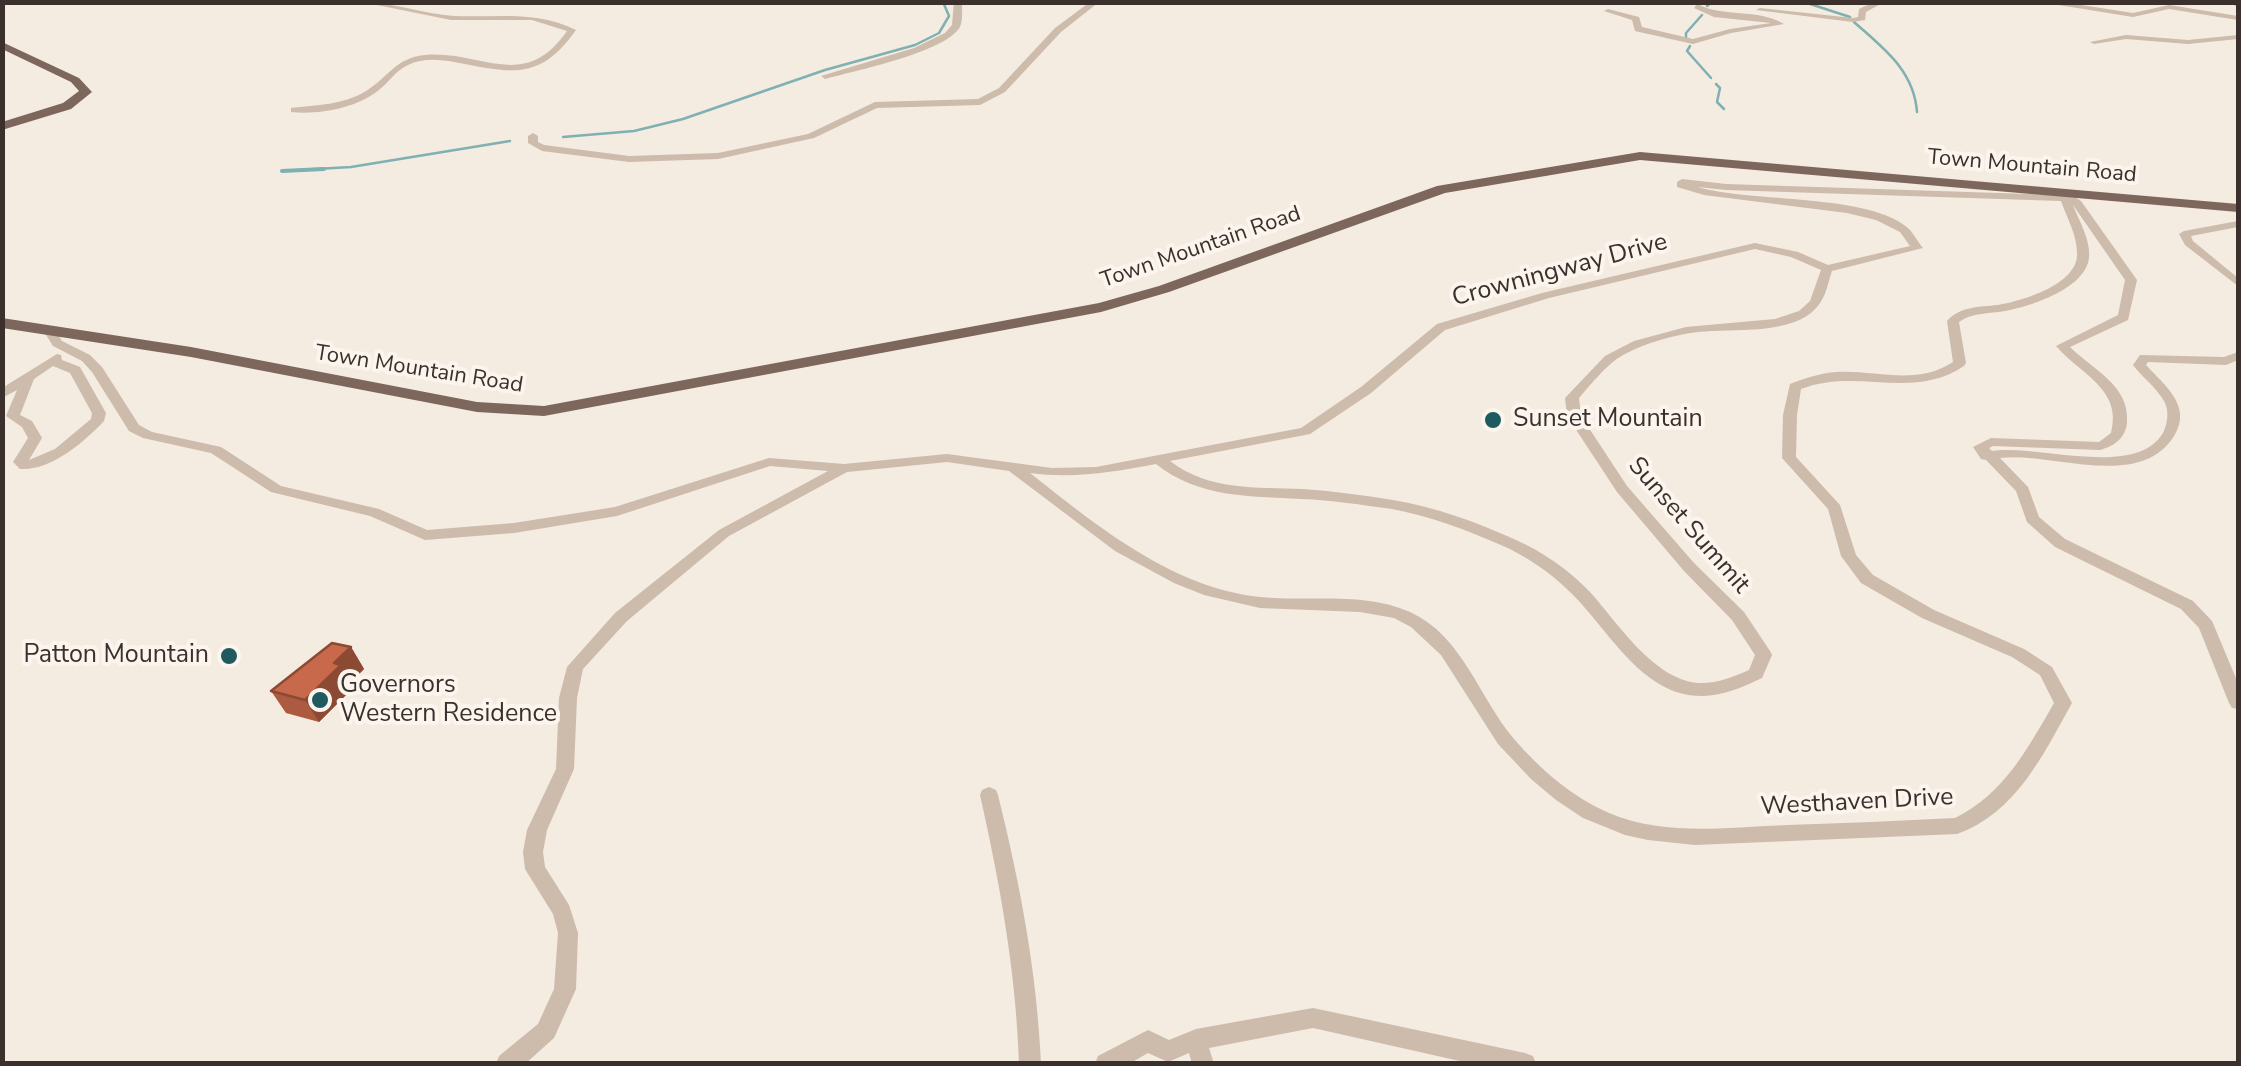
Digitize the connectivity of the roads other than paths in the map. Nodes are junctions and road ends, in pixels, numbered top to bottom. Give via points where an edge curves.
1 (364, 2) edge
2 (958, 2) edge
3 (1096, 2) edge
4 (1880, 2) edge
5 (1950, 2) edge
6 (2003, 2) edge
7 (2043, 2) edge
8 (1695, 4) edge
9 (1608, 11) dead end
10 (2238, 18) edge
11 (2238, 36) edge
12 (2094, 42) dead end
13 (2, 45) edge
14 (825, 76) dead end
15 (294, 110) dead end
16 (2, 126) edge
17 (534, 136) dead end
18 (2066, 196) junction
19 (2238, 208) edge
20 (2238, 224) edge
21 (1827, 269) junction
22 (2238, 283) edge
23 (2, 323) edge
24 (49, 330) junction
25 (69, 350) junction
26 (2238, 356) edge
27 (52, 362) junction
28 (28, 378) junction
29 (2, 394) edge
30 (1986, 456) junction
31 (1159, 459) junction
32 (1012, 466) junction
33 (844, 468) junction
34 (2238, 703) edge
35 (988, 795) dead end
36 (1196, 1040) junction
37 (506, 1064) edge
38 (1030, 1064) edge
39 (1106, 1064) edge
40 (1202, 1064) edge
41 (1525, 1064) edge

1 - 15 street via 447,18 532,18 572,30 558,50 536,63 494,70 452,57 413,61 365,94
2 - 14 street via 956,26 948,34
3 - 17 street via 1058,30 1002,90 980,102 875,106 812,136 718,156 594,156 537,146
4 - 8 street via 1853,20
5 - 6 street
7 - 10 street via 2133,14 2169,7
8 - 9 street via 1712,15 1780,24 1683,42 1638,29 1636,19
11 - 12 street
13 - 16 main road via 75,80 86,92 67,106
18 - 19 main road, Town Mountain Road
18 - 21 street via 1680,184 1737,199 1858,211 1902,230 1917,248
18 - 24 main road, Town Mountain Road via 1676,156 1610,160 1420,196 1117,303 544,410 477,406
18 - 30 street via 2131,280 2124,317 2062,346 2118,397 2120,431 2100,446 1991,442 1980,448
18 - 32 street, Westhaven Drive via 2083,262 2073,279 2008,307 1960,314 1953,321 1960,363 1953,370 1917,379 1822,375 1795,386 1790,458 1835,508 1849,556 1866,578 2018,653 2046,671 2064,704 2012,789 1957,826 1702,836 1655,834 1604,820 1559,791 1505,740 1438,640 1419,623 1398,613 1244,600 1198,588 1073,515
20 - 22 street via 2184,234
21 - 31 street, Crowningway Drive via 1755,246 1546,295 1441,327 1305,431
21 - 31 street, Sunset Summit via 1812,306 1796,316 1692,330 1619,352 1572,398 1574,416 1622,489 1738,616 1764,655 1756,674 1718,690 1658,678 1583,594 1553,569 1485,532 1398,506 1201,486
23 - 24 main road, Town Mountain Road
24 - 25 street
25 - 27 street
25 - 33 street via 98,370 134,428 216,450 276,489 374,512 425,535 617,511 769,462
26 - 30 street via 2144,358 2139,365 2176,413 2170,435 2135,458
27 - 28 street
27 - 28 street via 74,370 98,421 60,452 25,466 20,462 34,438 13,416
28 - 29 street
30 - 34 street via 2023,490 2032,519 2060,544 2187,604 2206,625
31 - 32 street via 1096,471
32 - 33 street via 947,458
33 - 37 street via 724,533 608,628 576,666 565,770 533,852 568,933 565,989 546,1032
35 - 38 street via 1018,930
36 - 39 street via 1168,1051 1148,1040
36 - 40 street
36 - 41 street via 1313,1018

